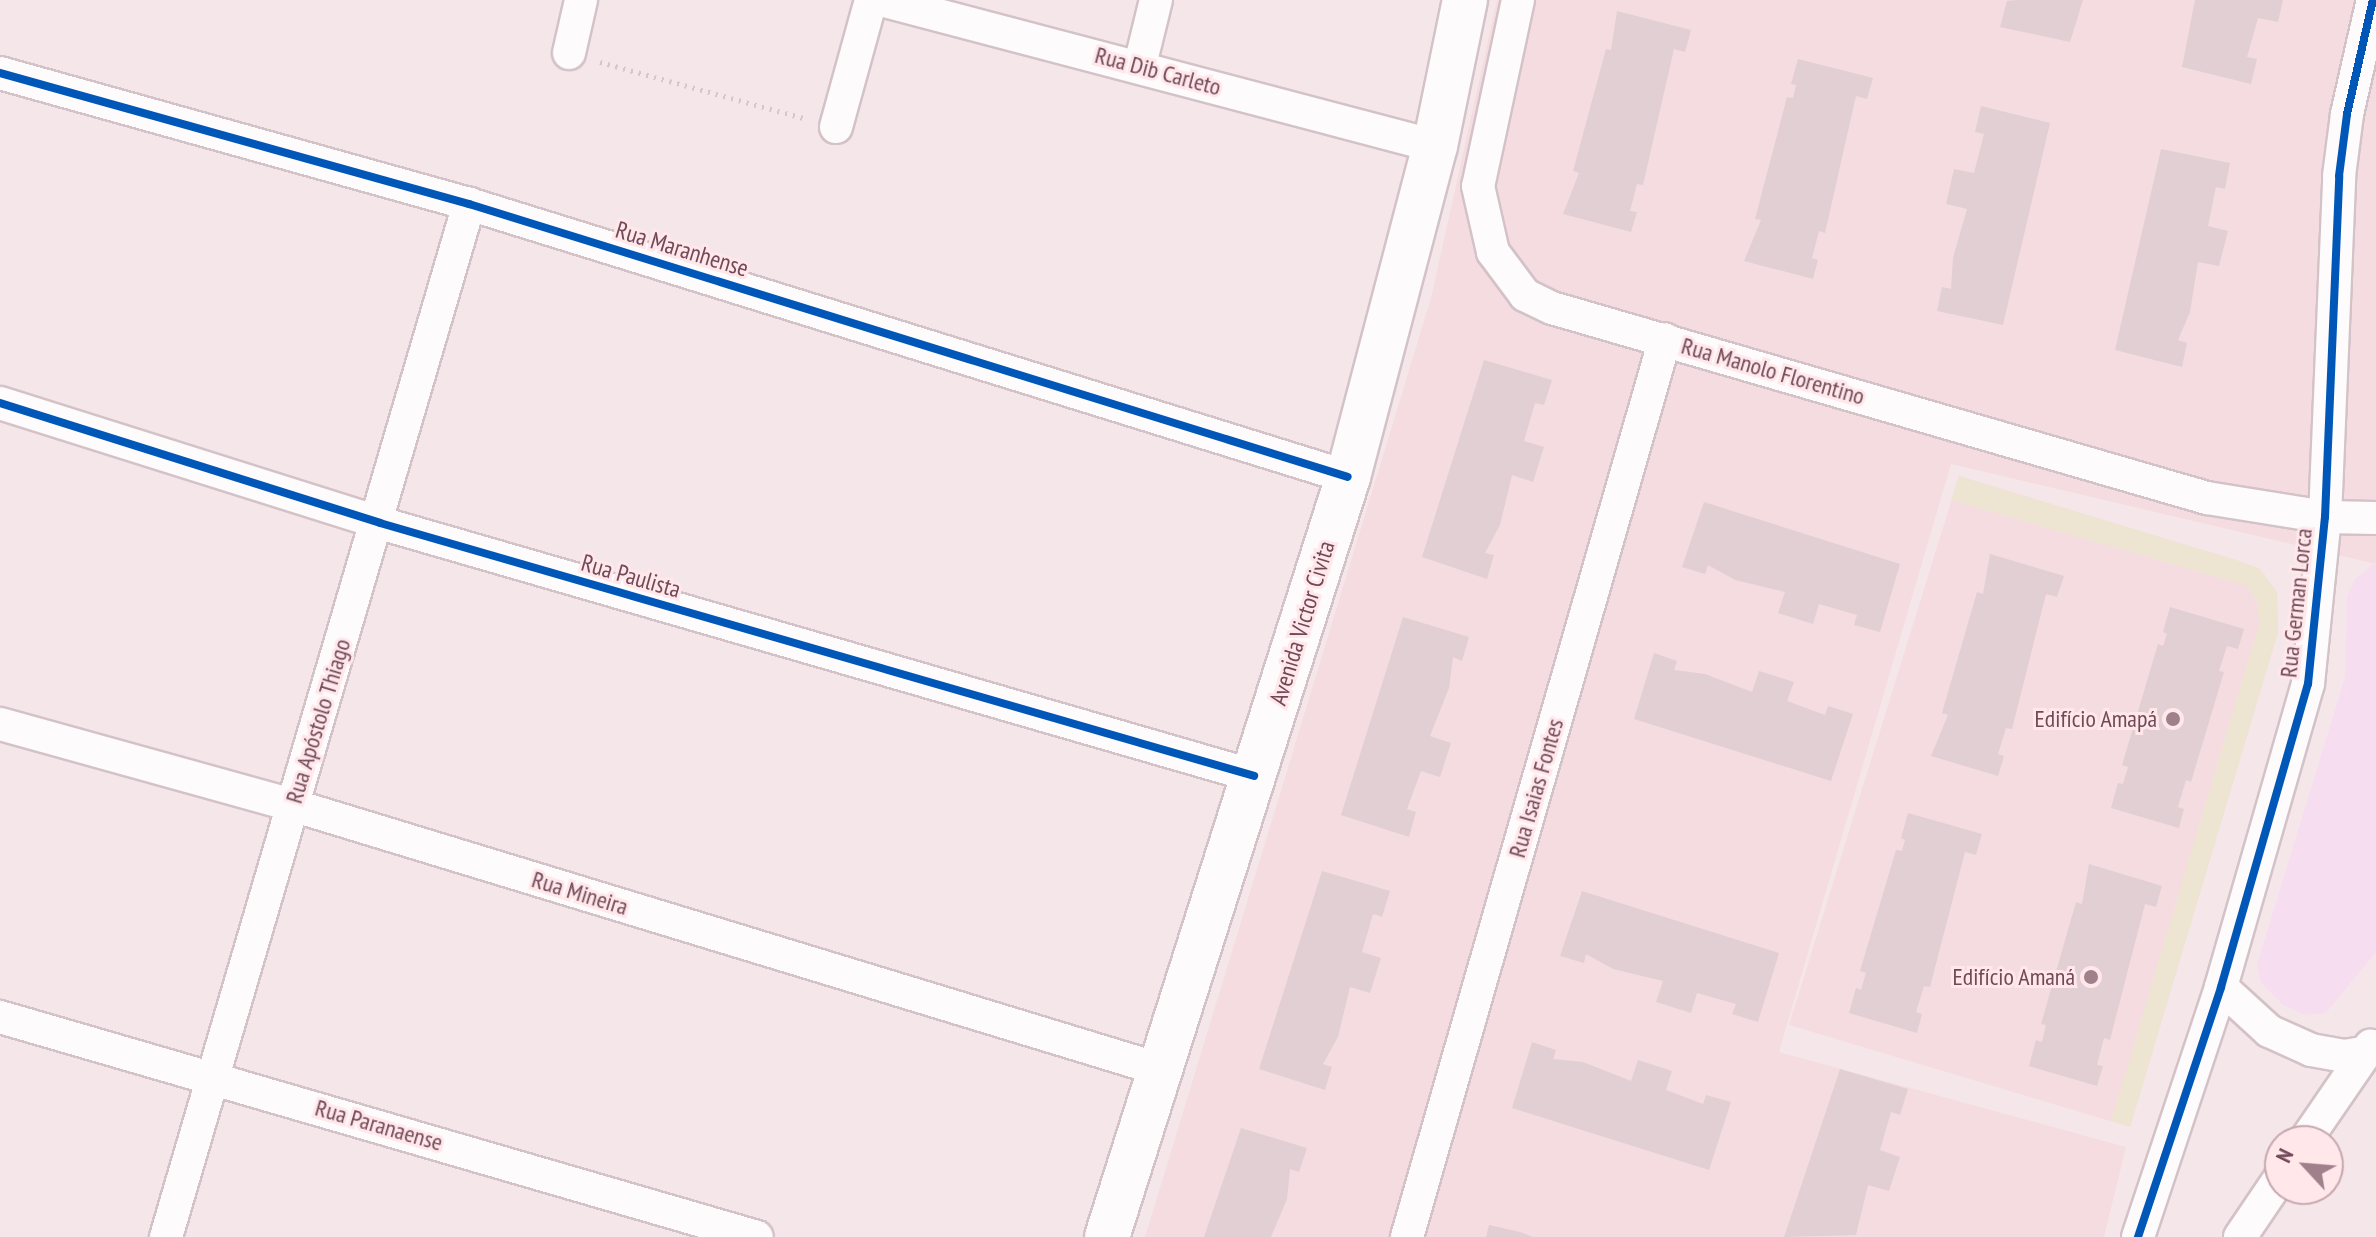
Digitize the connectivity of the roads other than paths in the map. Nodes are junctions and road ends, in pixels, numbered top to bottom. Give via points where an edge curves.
1 (581, 0) edge
2 (871, 0) edge
3 (881, 0) edge
4 (1156, 0) edge
5 (1465, 0) edge
6 (1518, 0) edge
7 (2373, 0) edge
8 (569, 53) road end
9 (1140, 65) junction
10 (0, 73) edge
11 (836, 127) road end
12 (1435, 146) junction
13 (469, 204) junction
14 (1665, 339) junction
15 (0, 403) edge
16 (1348, 477) junction
17 (2325, 517) junction
18 (2376, 518) edge
19 (380, 523) junction
20 (0, 724) edge
21 (1254, 776) junction
22 (292, 805) junction
23 (2221, 987) junction
24 (0, 1017) edge
25 (2370, 1046) edge
26 (1159, 1069) junction
27 (216, 1077) junction
28 (2316, 1125) edge
29 (2264, 1202) edge
30 (166, 1237) edge
31 (757, 1237) edge
32 (1107, 1237) edge
33 (1407, 1237) edge
34 (2138, 1237) edge
35 (2240, 1237) edge

1 - 8 street
2 - 11 street
3 - 9 street, Rua Dib Carleto
4 - 9 street
5 - 12 main road, Avenida Victor Civita
6 - 14 street, Rua Manolo Florentino via 1478,186 1493,252 1525,295 1552,308
7 - 17 street, Rua German Lorca via 2339,176
9 - 12 street, Rua Dib Carleto
10 - 13 street, Rua Maranhense
12 - 16 main road, Avenida Victor Civita
13 - 16 street, Rua Maranhense
13 - 19 street, Rua Apóstolo Thiago
14 - 17 street, Rua Manolo Florentino via 2207,498
14 - 33 street, Rua Isaias Fontes
15 - 19 street, Rua Paulista
16 - 21 main road, Avenida Victor Civita
17 - 18 street, Rua Manolo Florentino
17 - 23 street, Rua German Lorca via 2308,684
19 - 21 street, Rua Paulista
19 - 22 street, Rua Apóstolo Thiago
20 - 22 street, Rua Mineira
21 - 26 main road, Avenida Victor Civita
22 - 26 street, Rua Mineira
22 - 27 street, Rua Apóstolo Thiago
23 - 25 street via 2269,1031 2311,1050 2344,1056
23 - 34 street, Rua German Lorca
24 - 27 street, Rua Paranaense
25 - 28 street
26 - 32 main road, Avenida Victor Civita
27 - 30 street, Rua Apóstolo Thiago
27 - 31 street, Rua Paranaense
29 - 35 street

